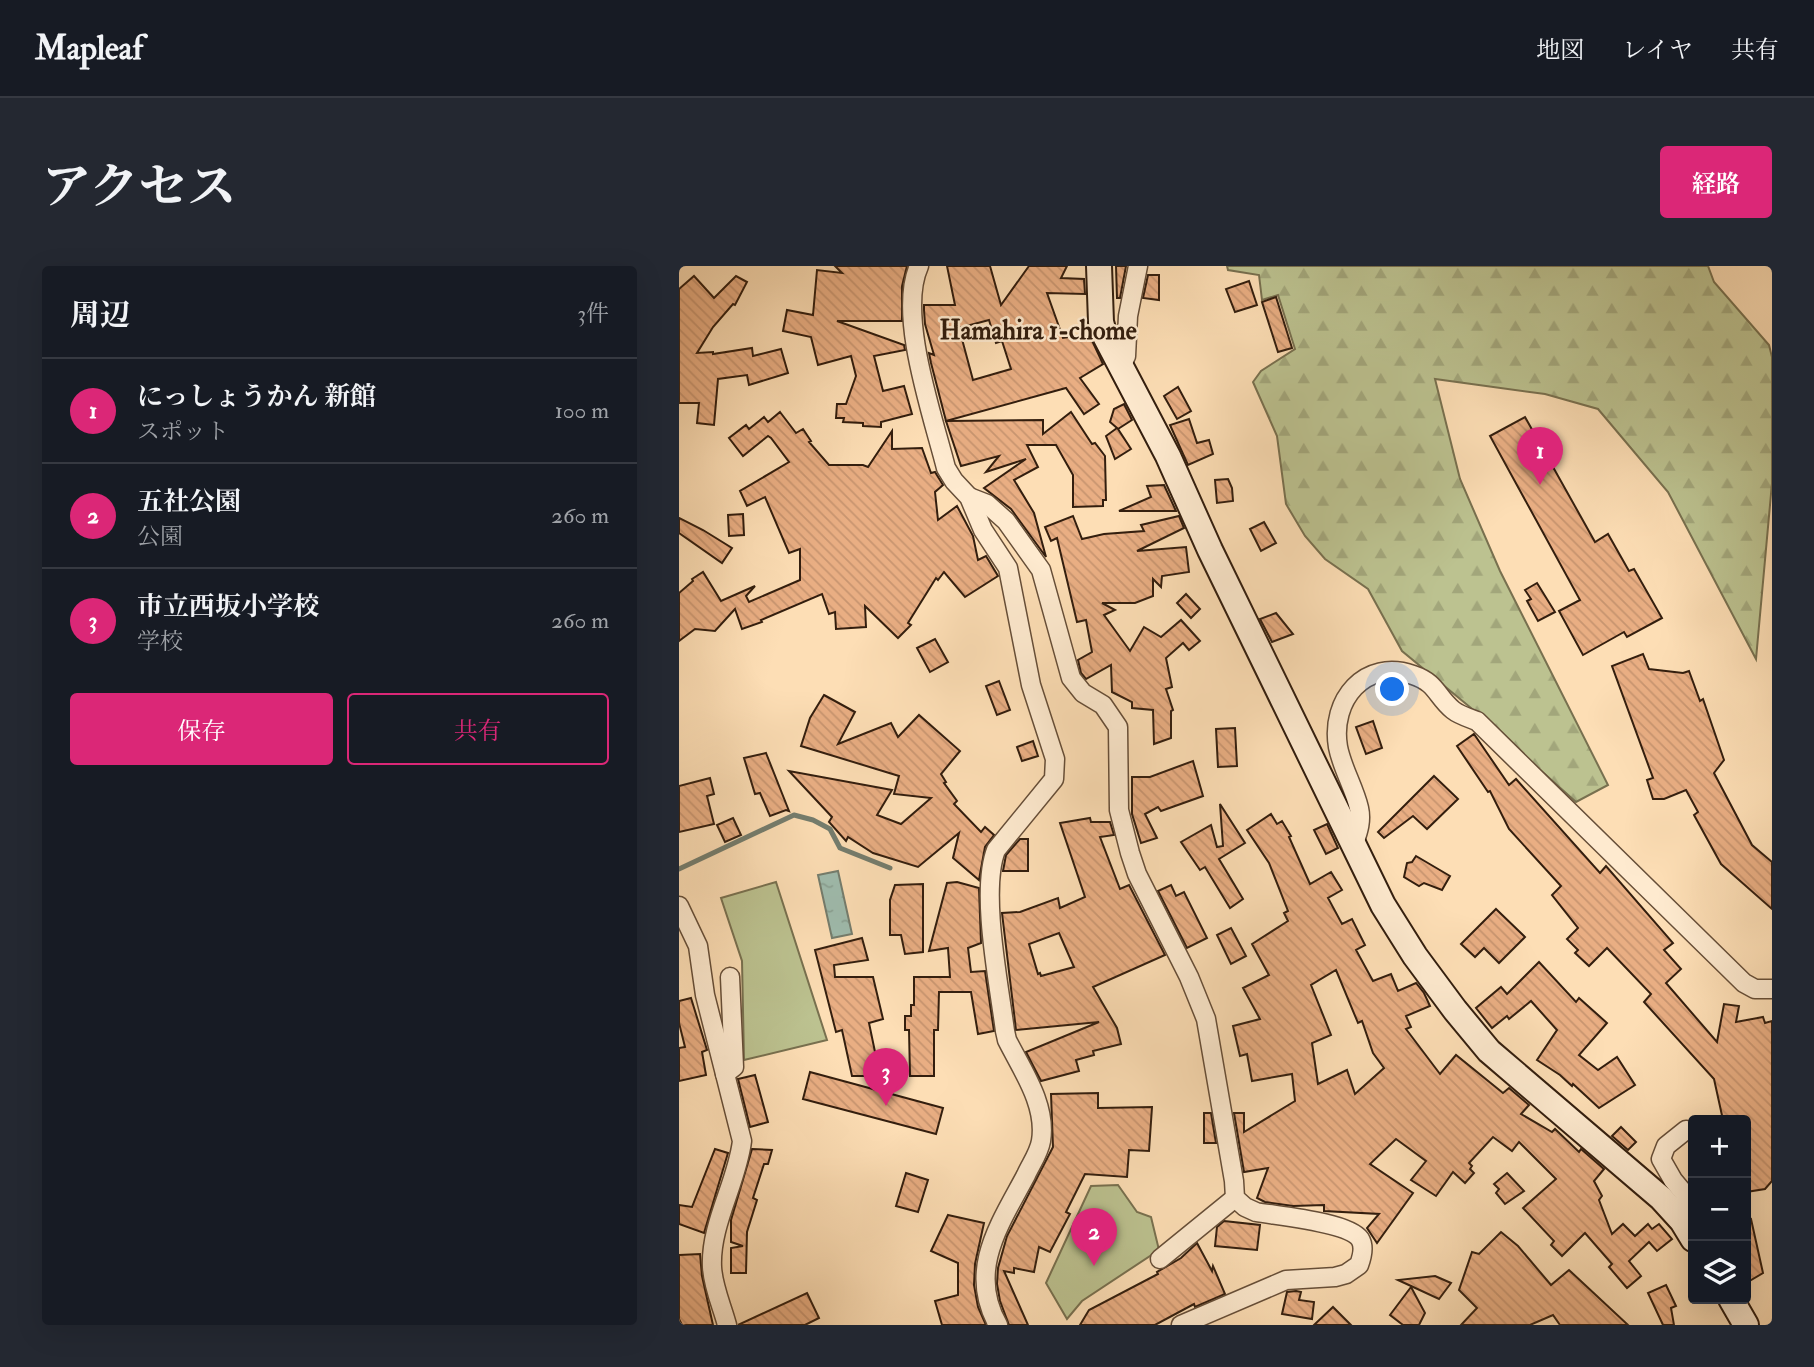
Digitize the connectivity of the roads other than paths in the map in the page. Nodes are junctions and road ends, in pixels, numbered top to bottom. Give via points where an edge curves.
1 (919, 266) edge
2 (1099, 266) edge
3 (1138, 266) edge
4 (1121, 367) junction
5 (969, 497) junction
6 (1354, 844) junction
7 (679, 905) edge
8 (730, 978) dead end
9 (1772, 989) edge
10 (725, 1073) junction
11 (1686, 1130) dead end
12 (1235, 1198) junction
13 (1688, 1198) edge
14 (1688, 1228) edge
15 (1160, 1259) dead end
16 (1734, 1304) edge
17 (727, 1325) edge
18 (998, 1325) edge
19 (1181, 1325) edge
20 (1746, 1325) edge

1 - 5 street via 912,288 913,334 946,468
2 - 4 street via 1101,322
3 - 4 street
4 - 6 street
5 - 12 street via 987,504 1006,521 1041,570 1071,678 1083,693 1103,705 1118,727 1119,810 1137,874 1206,1019
5 - 18 street via 983,530 1008,568 1031,685 1055,760 1054,779 996,850 992,862 990,885 1005,1031 1035,1096 1042,1131 1039,1150 987,1256 984,1283
6 - 9 street via 1361,824 1359,808 1338,748 1336,724 1351,689 1366,676 1385,671 1410,674 1428,681 1454,711 1477,722 1744,983 1755,989
6 - 14 street via 1383,905 1415,956 1489,1051 1661,1198
7 - 10 street via 698,946
8 - 10 street via 734,1067
10 - 17 street via 742,1141 713,1245 712,1268
11 - 13 street via 1666,1146 1661,1158
12 - 15 street
12 - 19 street via 1256,1212 1352,1232 1362,1242 1359,1265 1335,1277 1286,1280
16 - 20 street

